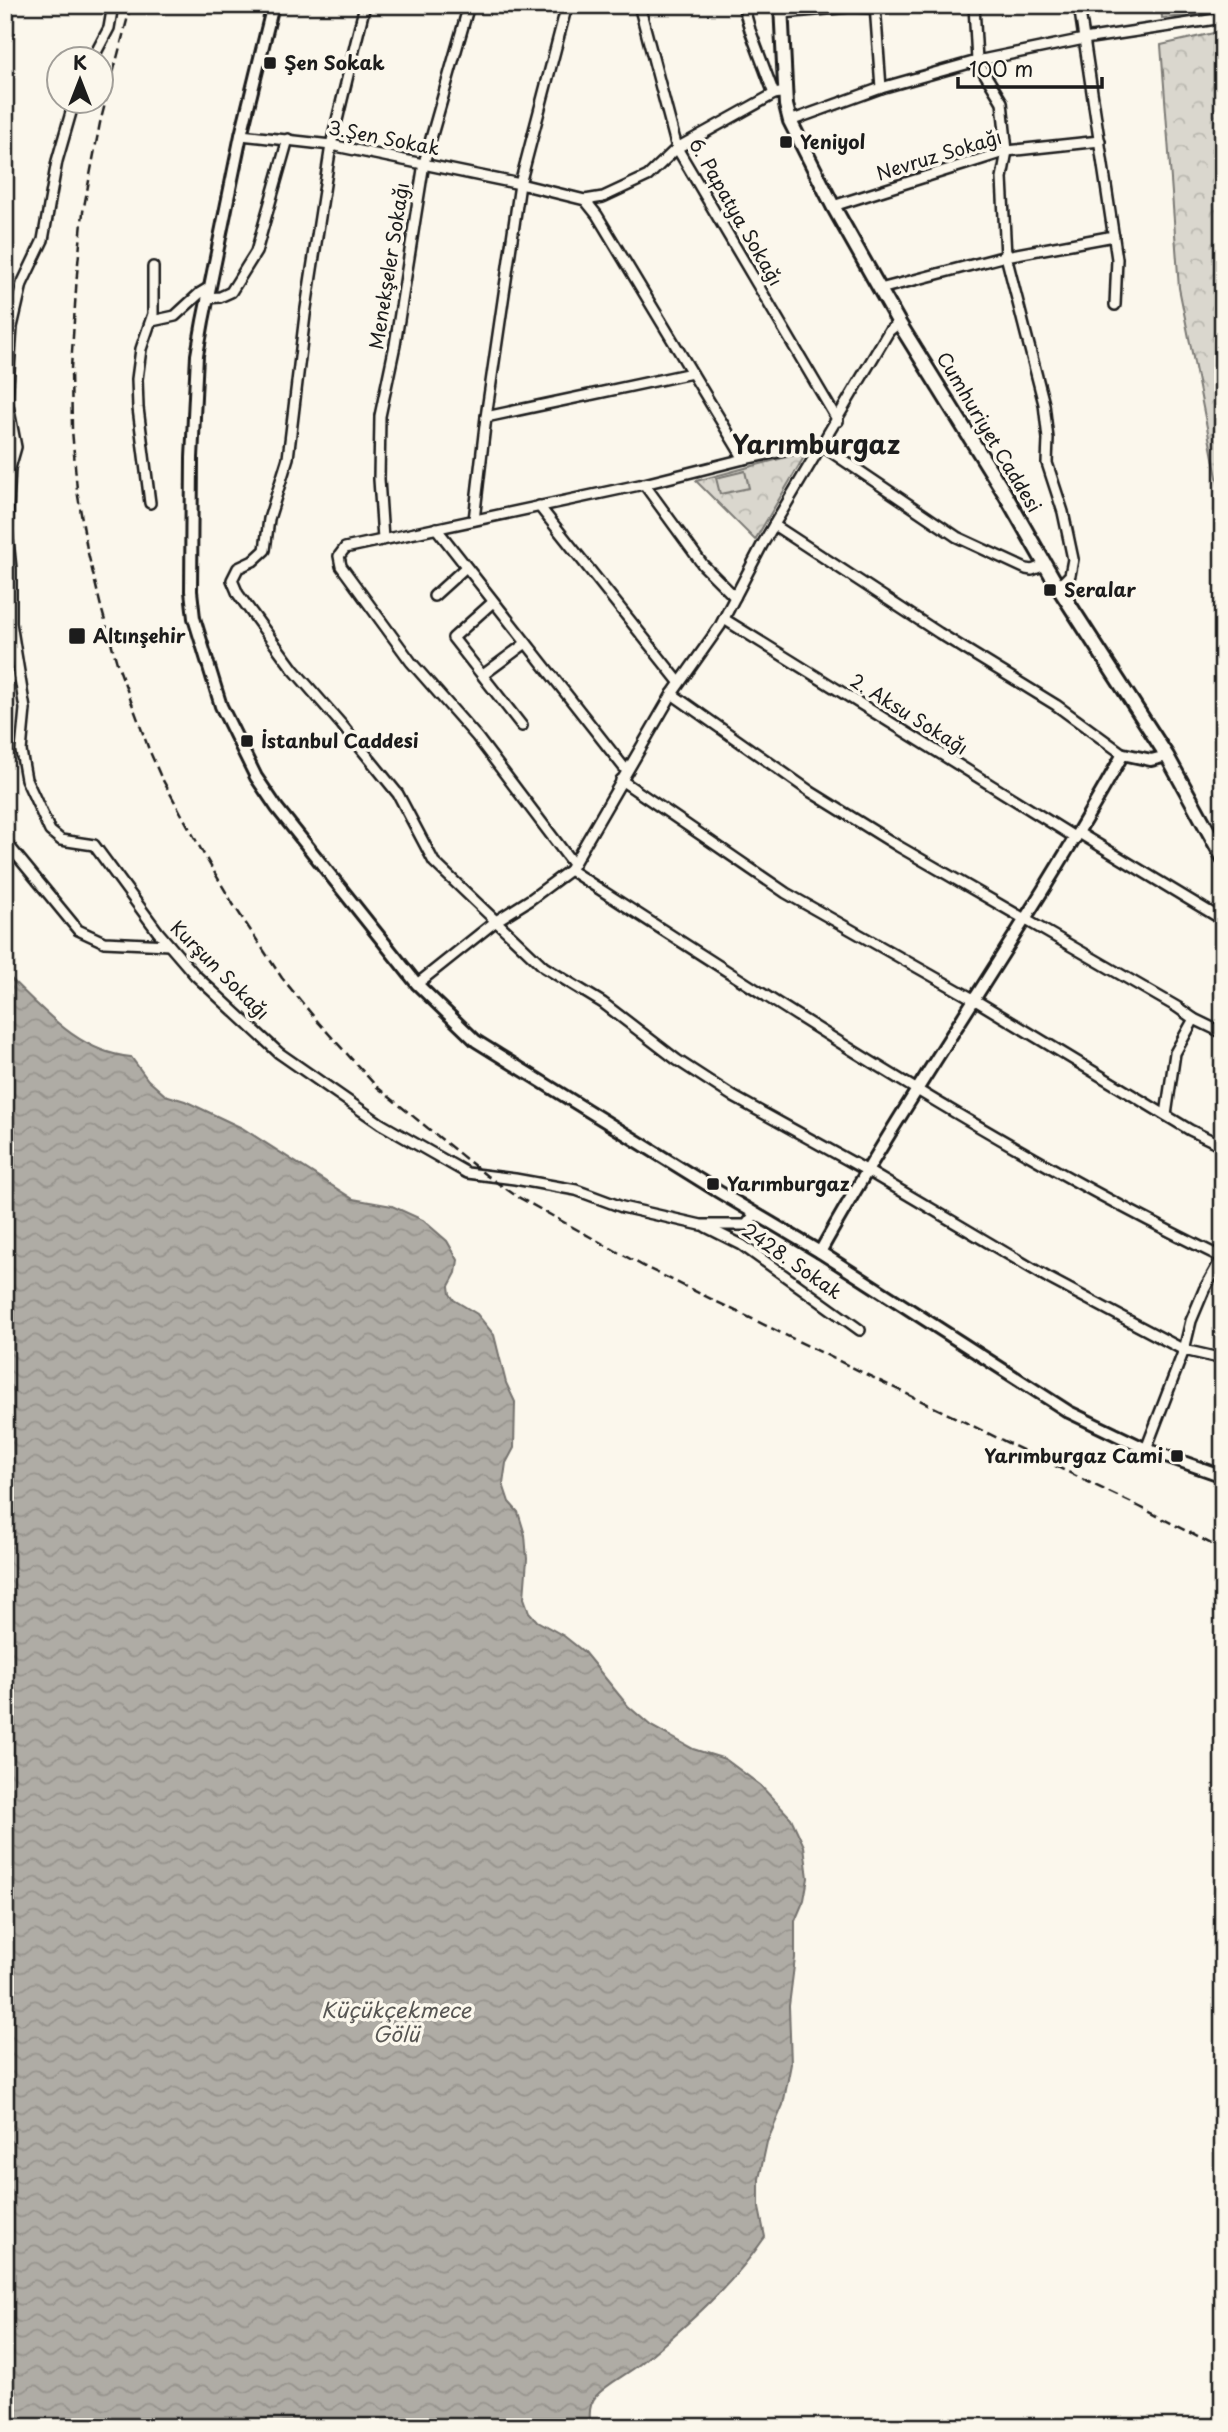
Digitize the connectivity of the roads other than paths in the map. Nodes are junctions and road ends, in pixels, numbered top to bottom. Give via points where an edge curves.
1 (113, 5) edge
2 (273, 5) edge
3 (365, 5) edge
4 (469, 5) edge
5 (567, 5) edge
6 (639, 5) edge
7 (743, 5) edge
8 (974, 5) edge
9 (1079, 5) edge
10 (818, 7) edge
11 (875, 7) edge
12 (782, 9) edge
13 (1223, 18) edge
14 (1084, 38) junction
15 (99, 46) edge
16 (977, 61) junction
17 (881, 88) junction
18 (780, 93) junction
19 (70, 116) edge
20 (790, 121) junction
21 (241, 135) junction
22 (288, 139) junction
23 (1100, 141) junction
24 (331, 145) junction
25 (677, 148) junction
26 (1007, 151) junction
27 (424, 163) junction
28 (520, 184) junction
29 (585, 200) junction
30 (832, 206) junction
31 (1114, 236) junction
32 (1006, 256) junction
33 (153, 267) dead end
34 (880, 289) junction
35 (209, 293) junction
36 (1115, 305) dead end
37 (152, 321) junction
38 (899, 323) junction
39 (692, 373) junction
40 (6, 399) edge
41 (486, 417) junction
42 (838, 421) junction
43 (821, 445) junction
44 (744, 459) junction
45 (644, 484) junction
46 (150, 503) dead end
47 (539, 506) junction
48 (474, 520) junction
49 (774, 525) junction
50 (436, 528) junction
51 (383, 539) junction
52 (1045, 565) junction
53 (466, 567) junction
54 (1058, 587) junction
55 (433, 596) dead end
56 (735, 597) junction
57 (493, 602) junction
58 (724, 619) junction
59 (526, 643) junction
60 (484, 674) junction
61 (679, 682) junction
62 (672, 694) junction
63 (522, 726) dead end
64 (1123, 754) junction
65 (1167, 756) junction
66 (626, 770) junction
67 (621, 780) junction
68 (1077, 835) junction
69 (5, 841) edge
70 (1223, 858) edge
71 (572, 867) junction
72 (1024, 917) junction
73 (1223, 920) edge
74 (496, 921) junction
75 (169, 945) junction
76 (417, 984) junction
77 (975, 1000) junction
78 (1194, 1019) junction
79 (1223, 1033) edge
80 (917, 1090) junction
81 (1166, 1115) junction
82 (1223, 1146) edge
83 (866, 1170) junction
84 (755, 1214) junction
85 (701, 1225) junction
86 (820, 1252) junction
87 (1222, 1257) edge
88 (860, 1330) dead end
89 (1184, 1350) junction
90 (1223, 1359) edge
91 (1146, 1449) junction
92 (1223, 1476) edge

1 - 15 street
2 - 21 street
3 - 24 street
4 - 27 street, Menekşeler Sokağı
5 - 28 street
6 - 25 street, 6. Papatya Sokağı
7 - 18 street
8 - 16 street
9 - 14 street
10 - 11 street
10 - 12 street
11 - 17 street
12 - 18 main road, Cumhuriyet Caddesi
13 - 14 street
14 - 16 street
14 - 23 street
16 - 17 street
16 - 26 street via 1002,102
17 - 20 street
18 - 20 main road, Cumhuriyet Caddesi
18 - 25 street
19 - 40 street, Kurşun Sokağı via 43,240 22,284 12,327
20 - 30 main road, Cumhuriyet Caddesi
21 - 22 street, 3.Şen Sokak
21 - 35 street
22 - 24 street, 3.Şen Sokak
22 - 35 street via 256,253 231,292 220,297
23 - 26 street, Nevruz Sokağı
23 - 31 street
24 - 27 street, 3.Şen Sokak
24 - 74 street via 288,458 269,519 265,550 239,568 232,580 293,669 398,794 434,862
25 - 29 street via 648,176 603,197
25 - 42 street, 6. Papatya Sokağı
26 - 30 street, Nevruz Sokağı
26 - 32 street via 1002,178
27 - 28 street, 3.Şen Sokak
27 - 51 street, Menekşeler Sokağı via 380,416
28 - 29 street, 3.Şen Sokak
28 - 41 street
29 - 39 street
30 - 34 main road, Cumhuriyet Caddesi
31 - 32 street
31 - 36 street
32 - 34 street
32 - 54 street via 1044,404 1047,463 1073,559 1070,575
33 - 37 street
34 - 38 main road, Cumhuriyet Caddesi
35 - 37 street via 200,293 175,316
35 - 76 street via 197,355 192,458 191,591 203,653 221,706 256,777
37 - 46 street via 141,349 137,379
38 - 42 street via 889,331
38 - 52 main road, Cumhuriyet Caddesi
39 - 41 street
39 - 44 street
40 - 75 street, Kurşun Sokağı via 16,447 10,468 7,530 11,623 25,709 21,751 26,779 50,831 61,840 94,845
41 - 48 street
42 - 43 street
43 - 44 street
43 - 49 street
43 - 52 street via 957,537 1026,569
44 - 45 street
45 - 47 street
45 - 56 street via 704,565
47 - 48 street
47 - 61 street
48 - 50 street
49 - 56 street
49 - 64 street via 1056,705
50 - 51 street
50 - 53 street
51 - 71 street via 345,548 339,556 341,566 394,640 477,737
52 - 54 main road, Cumhuriyet Caddesi
53 - 55 street
53 - 57 street
54 - 65 main road, Cumhuriyet Caddesi
56 - 58 street
57 - 59 street
57 - 60 street via 453,638
58 - 61 street
58 - 68 street, 2. Aksu Sokağı
59 - 60 street
59 - 66 street
60 - 63 street
61 - 62 street
62 - 66 street
62 - 72 street via 811,792
64 - 65 street via 1151,760
64 - 68 street
65 - 70 main road, Cumhuriyet Caddesi
66 - 67 street
67 - 71 street
67 - 77 street via 786,893
68 - 72 street
68 - 73 street, 2. Aksu Sokağı
69 - 75 street via 78,930 104,942
71 - 74 street
71 - 80 street
72 - 77 street
72 - 78 street
74 - 76 street
74 - 83 street via 544,967 603,1003 677,1060
75 - 85 street, Kurşun Sokağı via 279,1053 381,1124 467,1173 576,1190 622,1207
76 - 84 street via 476,1041
77 - 80 street
77 - 81 street
78 - 79 street
78 - 81 street via 1175,1053
80 - 83 street
80 - 87 street
81 - 82 street
83 - 86 street
83 - 89 street via 1050,1279
84 - 85 street, Kurşun Sokağı via 746,1225
84 - 86 street
85 - 88 street, 2428. Sokak via 742,1245
86 - 91 street via 1069,1412
87 - 89 street via 1191,1321
89 - 90 street
89 - 91 street
91 - 92 street

